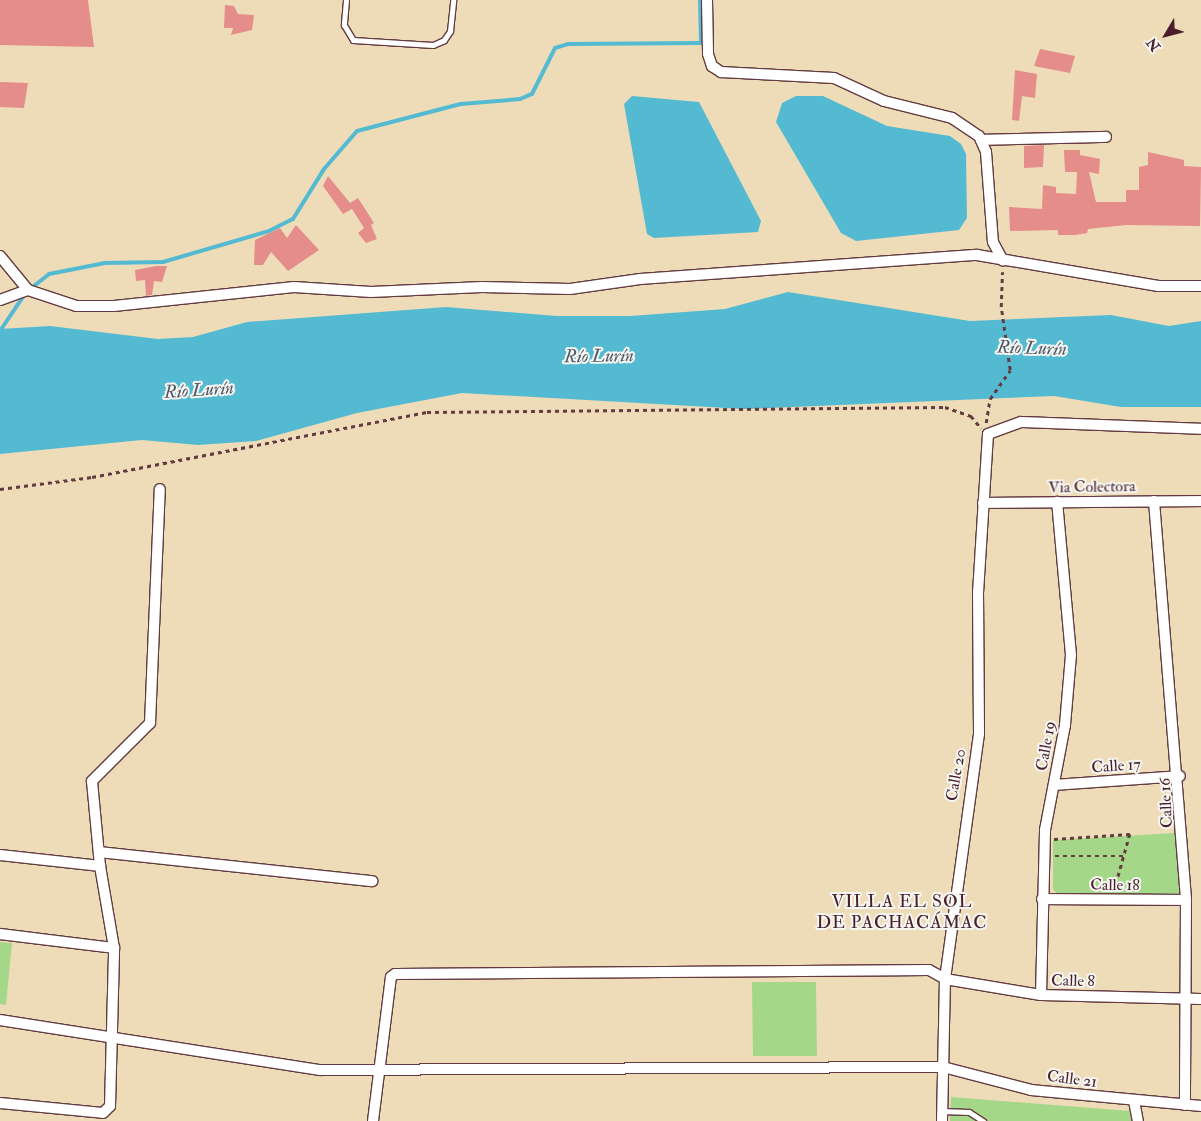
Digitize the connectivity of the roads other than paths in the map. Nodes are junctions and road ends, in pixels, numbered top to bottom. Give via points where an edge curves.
1 (346, 0) edge
2 (453, 0) edge
3 (707, 0) edge
4 (1106, 137) dead end
5 (981, 140) junction
6 (0, 256) edge
7 (1002, 261) junction
8 (1201, 286) edge
9 (28, 290) junction
10 (0, 300) edge
11 (1201, 429) edge
12 (160, 489) dead end
13 (1154, 501) junction
14 (1201, 501) edge
15 (1057, 502) junction
16 (983, 503) junction
17 (1180, 776) junction
18 (1055, 785) junction
19 (99, 852) junction
20 (0, 856) edge
21 (100, 866) junction
22 (372, 881) dead end
23 (1042, 899) junction
24 (1186, 900) junction
25 (0, 934) edge
26 (114, 948) junction
27 (945, 979) junction
28 (1041, 995) junction
29 (1184, 999) junction
30 (1201, 999) edge
31 (0, 1020) edge
32 (115, 1034) junction
33 (943, 1067) junction
34 (378, 1069) junction
35 (1134, 1102) junction
36 (0, 1104) edge
37 (1185, 1105) junction
38 (1201, 1106) edge
39 (942, 1116) edge
40 (373, 1121) edge
41 (983, 1121) edge
42 (1138, 1121) edge

1 - 2 lane via 344,25 353,40 433,45 444,40 450,31
3 - 5 street via 708,54 712,66 728,74 834,78 884,101 952,118
4 - 5 street
5 - 7 street via 986,152 993,242
6 - 9 street
7 - 8 street via 1158,286
7 - 9 street via 976,255 640,279 570,289 482,287 371,292 294,287 114,306 76,306
9 - 10 street
11 - 16 street, Calle 20 via 1021,422 988,434
12 - 19 street via 152,714 147,729 93,777
13 - 14 street, Via Colectora
13 - 15 street, Via Colectora
13 - 17 street, Calle 16
15 - 16 street, Via Colectora
15 - 18 street, Calle 19 via 1071,655
16 - 27 street, Calle 20 via 978,593 979,734
17 - 18 street, Calle 17
17 - 24 street, Calle 16
18 - 23 street, Calle 19 via 1044,839
19 - 21 street
19 - 22 street
20 - 21 street
21 - 26 street
23 - 24 street, Calle 18
23 - 28 street, Calle 19
24 - 29 street, Calle 16
25 - 26 street
26 - 32 street
27 - 28 street, Calle 8
27 - 33 street, Calle 20
27 - 34 street, Calle 8 via 929,970 395,974 391,978
28 - 29 street, Calle 8
29 - 30 street, Calle 8
29 - 37 street, Calle 16
31 - 32 street, Calle 21
32 - 34 street, Calle 21 via 310,1069
32 - 36 street via 107,1111
33 - 34 street, Calle 21
33 - 35 street, Calle 21 via 1031,1090
33 - 39 street, Calle 20
34 - 40 street
35 - 37 street, Calle 21
35 - 42 street
37 - 38 street, Calle 21
39 - 41 lane via 969,1112

